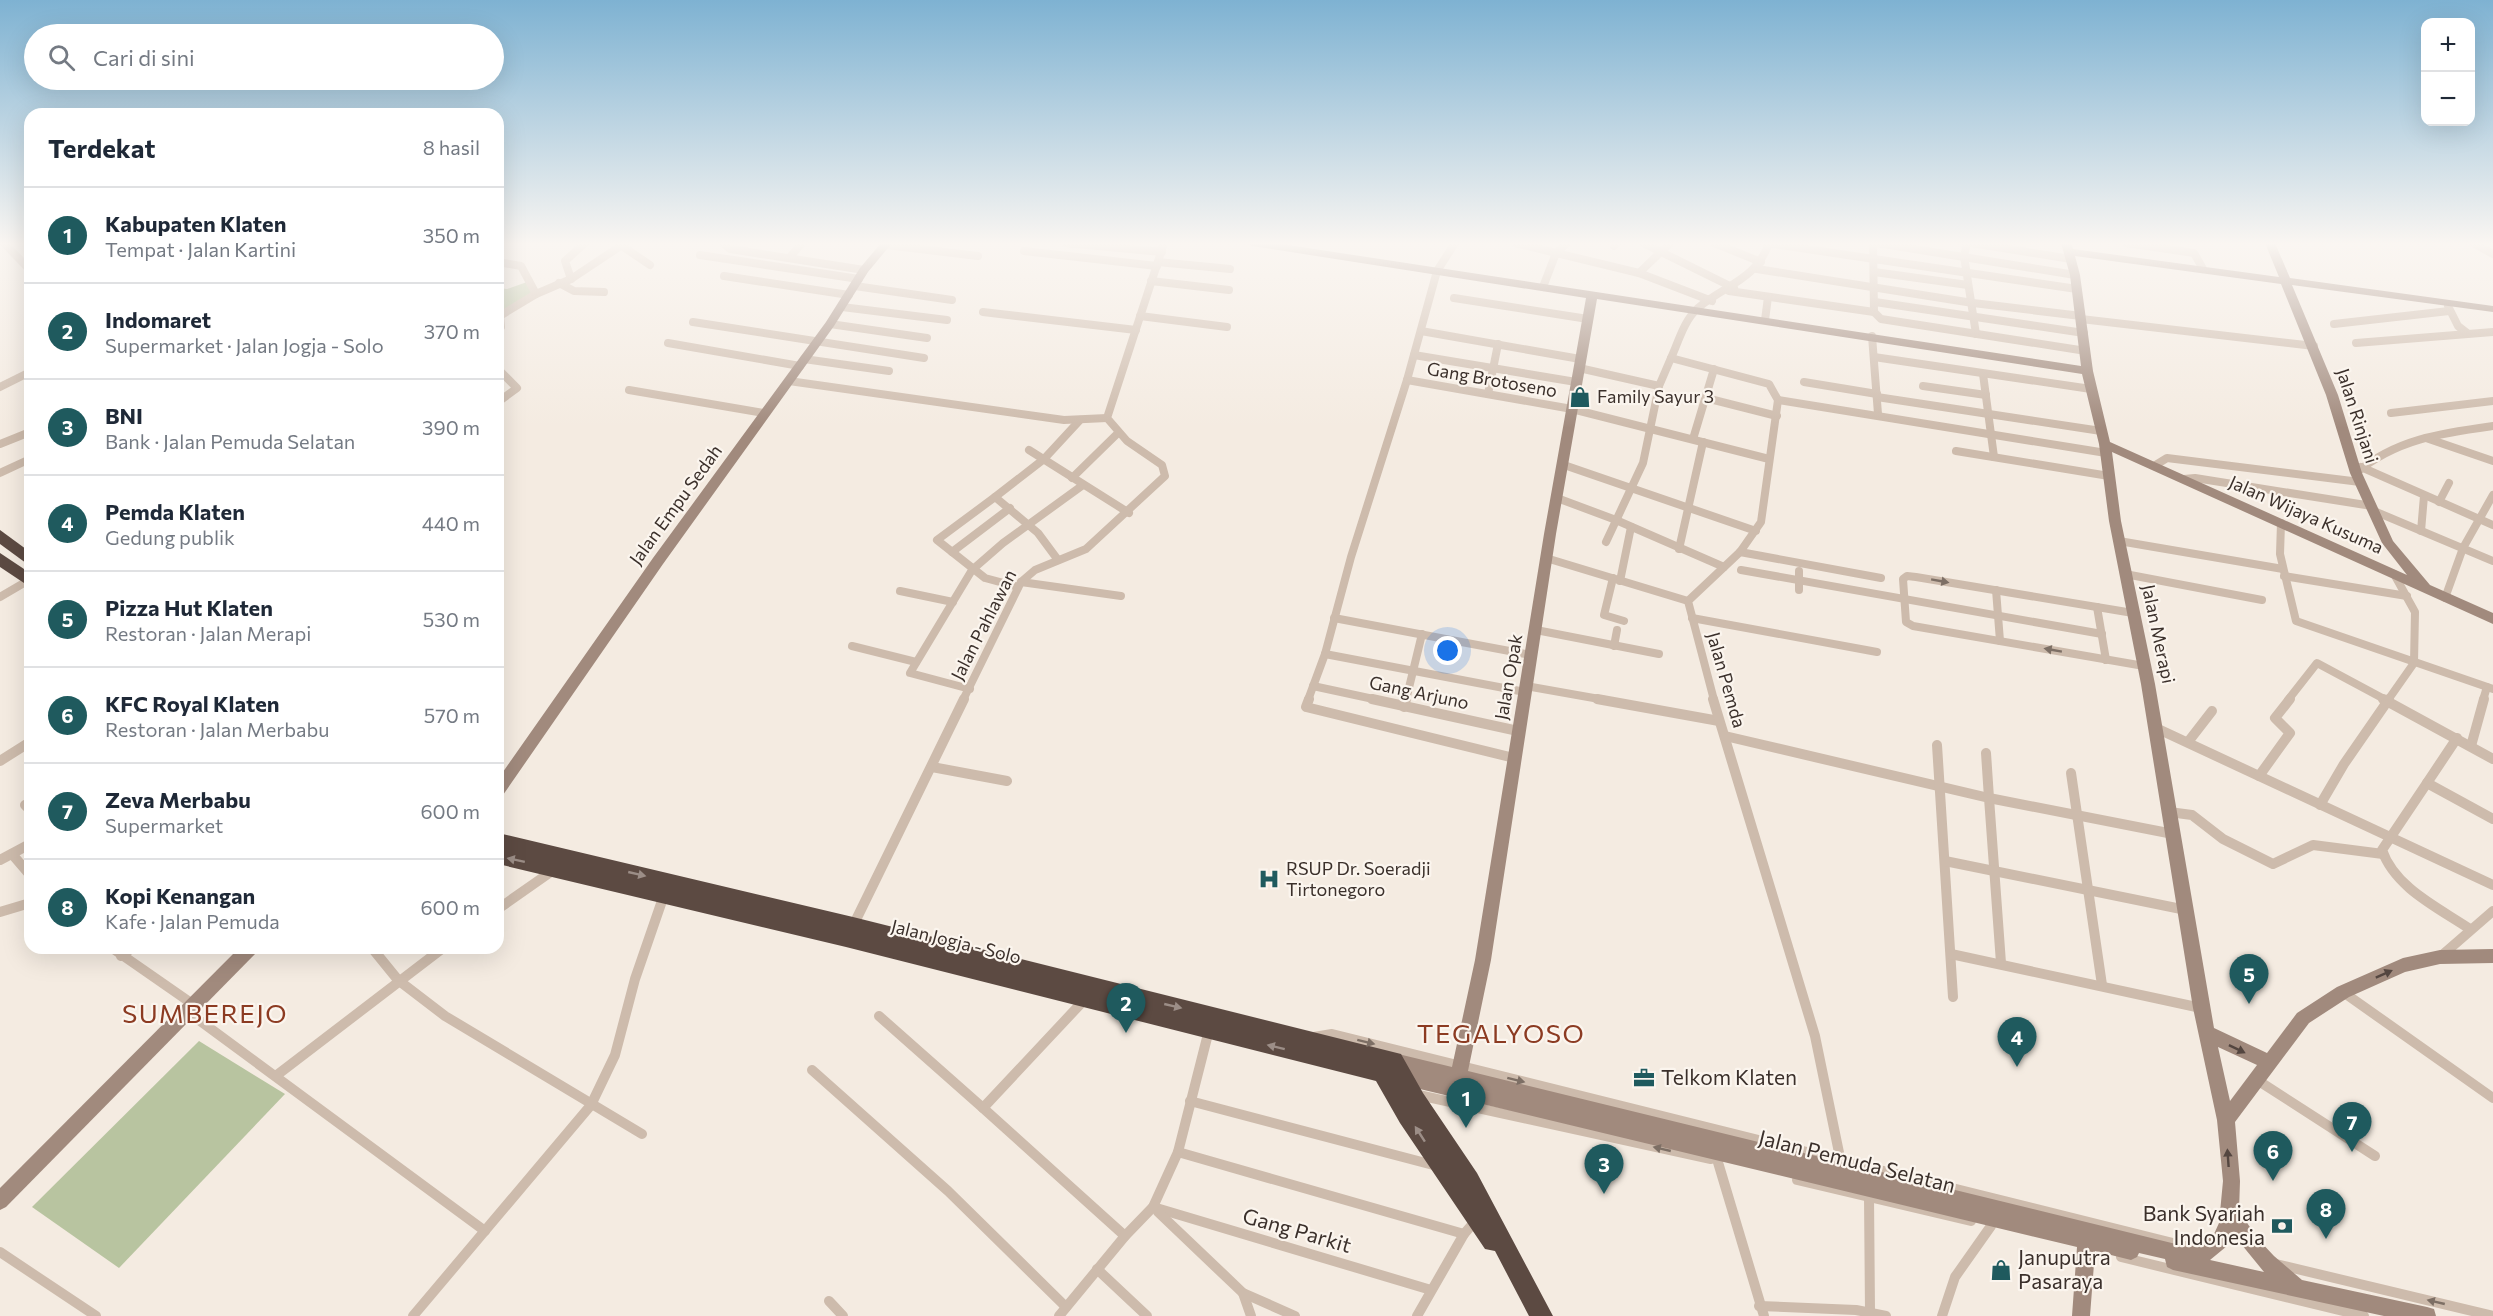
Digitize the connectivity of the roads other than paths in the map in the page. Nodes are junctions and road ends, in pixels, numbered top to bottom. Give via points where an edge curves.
1 (844, 304) edge
2 (1144, 304) edge
3 (1428, 304) edge
4 (1495, 304) edge
5 (1590, 304) edge
6 (1662, 304) edge
7 (1705, 304) edge
8 (1767, 304) edge
9 (1820, 304) edge
10 (1875, 304) edge
11 (1890, 304) edge
12 (1973, 304) edge
13 (1984, 304) edge
14 (2079, 304) edge
15 (2295, 304) edge
16 (2433, 304) edge
17 (842, 307) junction
18 (2448, 307) junction
19 (1696, 309) junction
20 (2493, 309) edge
21 (983, 312) dead end
22 (1874, 312) junction
23 (1140, 316) junction
24 (1971, 317) junction
25 (2081, 317) junction
26 (1588, 319) junction
27 (947, 320) dead end
28 (1765, 320) junction
29 (693, 322) dead end
30 (830, 324) junction
31 (2334, 324) dead end
32 (1227, 327) dead end
33 (1136, 330) junction
34 (1421, 331) junction
35 (2493, 332) edge
36 (2084, 333) junction
37 (2467, 333) junction
38 (1976, 334) junction
39 (1872, 336) junction
40 (927, 338) dead end
41 (817, 342) junction
42 (668, 343) dead end
43 (2356, 343) dead end
44 (1498, 344) junction
45 (2313, 346) junction
46 (2086, 351) junction
47 (1414, 355) junction
48 (1874, 357) junction
49 (924, 358) dead end
50 (1671, 358) junction
51 (802, 362) junction
52 (1495, 368) junction
53 (1714, 369) junction
54 (1578, 370) junction
55 (889, 371) dead end
56 (2087, 371) junction
57 (1983, 374) junction
58 (24, 375) edge
59 (504, 375) edge
60 (1407, 380) junction
61 (789, 381) junction
62 (1804, 382) dead end
63 (1659, 386) junction
64 (1923, 386) dead end
65 (0, 387) edge
66 (2091, 389) junction
67 (629, 390) dead end
68 (1488, 394) junction
69 (1986, 395) junction
70 (1877, 396) junction
71 (504, 398) edge
72 (1706, 398) junction
73 (1778, 400) junction
74 (2493, 401) edge
75 (1572, 409) junction
76 (764, 413) junction
77 (2391, 413) dead end
78 (1878, 414) junction
79 (1989, 414) junction
80 (1778, 416) junction
81 (1107, 418) junction
82 (1080, 420) junction
83 (2493, 426) edge
84 (1651, 428) junction
85 (1118, 433) junction
86 (24, 434) edge
87 (1992, 435) junction
88 (2418, 436) junction
89 (1693, 439) junction
90 (1703, 442) junction
91 (2104, 442) junction
92 (0, 444) edge
93 (1029, 450) dead end
94 (1956, 451) dead end
95 (2493, 454) edge
96 (2482, 456) junction
97 (1995, 457) junction
98 (1044, 459) junction
99 (1768, 459) junction
100 (2493, 461) edge
101 (24, 462) edge
102 (1564, 465) junction
103 (2154, 466) junction
104 (0, 473) edge
105 (2359, 474) junction
106 (2109, 476) junction
107 (1072, 478) junction
108 (2184, 479) junction
109 (2448, 483) dead end
110 (1083, 485) junction
111 (1632, 487) junction
112 (2493, 495) edge
113 (2424, 496) junction
114 (994, 497) junction
115 (1557, 498) junction
116 (2439, 502) junction
117 (1010, 508) junction
118 (1690, 508) junction
119 (2373, 508) junction
120 (1129, 513) junction
121 (2478, 519) junction
122 (1616, 520) junction
123 (1029, 523) junction
124 (2281, 524) junction
125 (2493, 525) edge
126 (1631, 527) junction
127 (1756, 531) junction
128 (2421, 531) junction
129 (0, 536) edge
130 (2119, 541) junction
131 (1606, 542) dead end
132 (2463, 548) junction
133 (1679, 549) junction
134 (952, 552) junction
135 (1740, 552) junction
136 (24, 555) edge
137 (1546, 558) junction
138 (0, 559) edge
139 (1058, 560) junction
140 (2493, 561) edge
141 (1724, 567) junction
142 (972, 570) junction
143 (1741, 570) dead end
144 (2284, 573) junction
145 (2125, 574) junction
146 (2394, 574) junction
147 (24, 577) edge
148 (1881, 578) dead end
149 (1617, 579) junction
150 (24, 584) edge
151 (1019, 585) junction
152 (1996, 590) junction
153 (2427, 590) junction
154 (900, 591) dead end
155 (1121, 596) dead end
156 (2407, 596) junction
157 (0, 597) edge
158 (1905, 598) junction
159 (2445, 598) junction
160 (2262, 600) dead end
161 (1688, 601) junction
162 (953, 602) junction
163 (2097, 608) junction
164 (2133, 613) junction
165 (1998, 616) junction
166 (2492, 617) edge
167 (1334, 618) junction
168 (1692, 618) junction
169 (1624, 621) dead end
170 (1536, 630) junction
171 (1617, 630) dead end
172 (1422, 634) junction
173 (2102, 634) junction
174 (2000, 641) junction
175 (852, 646) dead end
176 (1614, 646) junction
177 (1877, 652) dead end
178 (1325, 654) junction
179 (1659, 654) dead end
180 (1531, 655) junction
181 (2106, 660) junction
182 (916, 662) junction
183 (2414, 663) junction
184 (2144, 666) junction
185 (1413, 672) junction
186 (1313, 686) junction
187 (2490, 688) edge
188 (970, 689) junction
189 (1526, 689) junction
190 (2388, 700) junction
191 (1404, 707) junction
192 (2212, 711) dead end
193 (1719, 721) junction
194 (2156, 728) junction
195 (1518, 731) junction
196 (1725, 736) junction
197 (2457, 738) junction
198 (2188, 742) junction
199 (1937, 745) dead end
200 (24, 746) edge
201 (2471, 746) junction
202 (1986, 753) dead end
203 (1514, 758) junction
204 (2493, 759) edge
205 (0, 761) edge
206 (932, 767) junction
207 (2071, 773) dead end
208 (2259, 776) junction
209 (1007, 781) dead end
210 (504, 782) edge
211 (2427, 783) junction
212 (1941, 788) junction
213 (1989, 798) junction
214 (2320, 805) junction
215 (2169, 812) junction
216 (2078, 817) junction
217 (2493, 819) edge
218 (2173, 834) junction
219 (2389, 837) junction
220 (504, 843) edge
221 (24, 847) edge
222 (2383, 854) junction
223 (5, 855) edge
224 (504, 857) edge
225 (1945, 861) junction
226 (556, 868) junction
227 (24, 870) edge
228 (1996, 870) junction
229 (2493, 885) edge
230 (2089, 891) junction
231 (664, 895) junction
232 (24, 905) edge
233 (504, 905) edge
234 (2186, 910) junction
235 (2493, 911) edge
236 (0, 912) edge
237 (2470, 929) junction
238 (850, 932) junction
239 (119, 954) edge
240 (244, 954) edge
241 (377, 954) edge
242 (435, 954) edge
243 (1952, 954) junction
244 (2493, 956) edge
245 (2440, 957) junction
246 (2001, 963) junction
247 (398, 980) junction
248 (2102, 985) junction
249 (2343, 992) junction
250 (1088, 993) junction
251 (1953, 998) dead end
252 (2201, 1008) junction
253 (191, 1009) junction
254 (879, 1016) dead end
255 (1209, 1030) junction
256 (2208, 1034) junction
257 (1309, 1038) junction
258 (2267, 1061) junction
259 (812, 1070) dead end
260 (276, 1075) junction
261 (1458, 1077) junction
262 (1395, 1078) junction
263 (2254, 1078) junction
264 (2493, 1098) edge
265 (1190, 1101) junction
266 (1553, 1101) junction
267 (591, 1105) junction
268 (983, 1108) junction
269 (1606, 1119) junction
270 (2226, 1120) junction
271 (642, 1134) dead end
272 (1715, 1150) junction
273 (1178, 1152) junction
274 (2375, 1156) dead end
275 (1440, 1166) junction
276 (1842, 1170) junction
277 (1879, 1185) junction
278 (0, 1201) edge
279 (1154, 1208) junction
280 (2232, 1216) junction
281 (1470, 1226) junction
282 (1991, 1226) junction
283 (485, 1231) junction
284 (1125, 1236) junction
285 (2087, 1240) junction
286 (0, 1252) edge
287 (2210, 1252) junction
288 (2266, 1262) junction
289 (1514, 1268) junction
290 (1097, 1269) junction
291 (2303, 1288) junction
292 (1431, 1290) junction
293 (1243, 1293) junction
294 (829, 1301) dead end
295 (1761, 1311) edge
296 (1870, 1311) junction
297 (1063, 1312) edge
298 (96, 1316) edge
299 (413, 1316) edge
300 (843, 1316) edge
301 (1147, 1316) edge
302 (1251, 1316) edge
303 (1295, 1316) edge
304 (1417, 1316) edge
305 (1542, 1316) edge
306 (1886, 1316) edge
307 (1942, 1316) edge
308 (2080, 1316) edge
309 (2364, 1316) edge
310 (2424, 1316) edge
311 (2493, 1316) edge

1 - 17 street, Jalan Empu Sedah
2 - 23 street
3 - 34 street
4 - 26 street
5 - 26 street, Jalan Opak
6 - 19 street
7 - 19 street
8 - 28 street
9 - 22 street
10 - 22 street
11 - 24 street
12 - 24 street
13 - 25 street
14 - 25 street, Jalan Merapi
15 - 45 street, Jalan Rinjani
16 - 18 street
17 - 27 street
17 - 30 street, Jalan Empu Sedah
18 - 20 street
18 - 31 street
18 - 37 street
19 - 28 street
19 - 50 street
21 - 33 street
22 - 38 street via 1881,319
23 - 32 street
23 - 33 street
24 - 36 street
24 - 38 street
25 - 36 street, Jalan Merapi
25 - 45 street
26 - 54 street, Jalan Opak
28 - 39 street
29 - 41 street
30 - 40 street
30 - 41 street, Jalan Empu Sedah
33 - 81 street
34 - 44 street
34 - 47 street
35 - 37 street
36 - 46 street, Jalan Merapi
37 - 43 street
38 - 46 street
39 - 48 street
39 - 56 street
41 - 49 street
41 - 51 street, Jalan Empu Sedah
42 - 51 street
44 - 52 street
44 - 54 street
45 - 105 street, Jalan Rinjani
46 - 56 street, Jalan Merapi
47 - 52 street
47 - 60 street
48 - 57 street
48 - 70 street
50 - 53 street
50 - 63 street
51 - 55 street
51 - 61 street, Jalan Empu Sedah
52 - 54 street
52 - 68 street
53 - 72 street
53 - 73 street via 1769,384
54 - 63 street
54 - 75 street, Jalan Opak
56 - 66 street, Jalan Merapi
57 - 66 street
57 - 69 street
58 - 65 street
59 - 71 street via 517,388
60 - 68 street, Gang Brotoseno
60 - 167 street
61 - 76 street, Jalan Empu Sedah
61 - 82 street via 958,407
62 - 70 street
63 - 84 street
64 - 69 street
66 - 91 street, Jalan Merapi
67 - 76 street
68 - 75 street, Gang Brotoseno
69 - 79 street
70 - 78 street
70 - 79 street
72 - 80 street
72 - 89 street
73 - 78 street
73 - 80 street
74 - 77 street
75 - 84 street, Gang Brotoseno
75 - 102 street, Jalan Opak
76 - 210 street, Jalan Empu Sedah
78 - 87 street
79 - 87 street
79 - 91 street
80 - 99 street
81 - 82 street
81 - 85 street, Jalan Pahlawan
82 - 98 street
83 - 88 street
84 - 89 street, Gang Brotoseno
84 - 111 street via 1643,463
85 - 107 street
85 - 120 street, Jalan Pahlawan via 1165,471 1164,479
86 - 92 street
87 - 91 street
87 - 97 street
88 - 96 street
88 - 105 street
89 - 90 street, Gang Brotoseno
90 - 99 street, Gang Brotoseno
90 - 118 street
91 - 103 street, Jalan Wijaya Kusuma
91 - 106 street, Jalan Merapi
93 - 98 street
94 - 97 street
95 - 96 street
96 - 100 street
97 - 106 street
98 - 107 street
98 - 114 street
99 - 127 street via 1763,512
101 - 104 street
102 - 111 street
102 - 115 street, Jalan Opak
103 - 105 street via 2167,458
103 - 108 street, Jalan Wijaya Kusuma
105 - 113 street
105 - 119 street, Jalan Rinjani
106 - 130 street, Jalan Merapi
107 - 110 street
108 - 119 street
108 - 124 street, Jalan Wijaya Kusuma
109 - 116 street
110 - 120 street
110 - 123 street
111 - 118 street
111 - 122 street
112 - 121 street
113 - 116 street
113 - 128 street
114 - 117 street
114 - 134 street via 937,540
115 - 122 street
115 - 137 street, Jalan Opak
116 - 121 street
117 - 123 street
117 - 134 street
118 - 127 street
118 - 133 street
119 - 128 street
119 - 153 street, Jalan Rinjani via 2388,543
120 - 139 street, Jalan Pahlawan via 1086,549
121 - 125 street
121 - 132 street
122 - 126 street
122 - 131 street
123 - 139 street via 1048,542
123 - 142 street
124 - 144 street
124 - 146 street, Jalan Wijaya Kusuma
126 - 133 street
126 - 149 street
127 - 135 street
128 - 132 street
129 - 136 highway
130 - 144 street
130 - 145 street, Jalan Merapi
132 - 140 street
132 - 159 street
133 - 141 street
134 - 142 street
135 - 141 street
135 - 148 street
137 - 149 street
137 - 170 street, Jalan Opak
138 - 147 highway
139 - 151 street, Jalan Pahlawan via 1032,569
141 - 161 street
142 - 151 street via 985,578
142 - 162 street
143 - 158 street
144 - 156 street
144 - 183 street via 2293,618 2299,623
145 - 160 street
145 - 164 street, Jalan Merapi
146 - 153 street, Jalan Wijaya Kusuma
146 - 156 street
149 - 161 street
149 - 169 street via 1604,615
150 - 157 street
151 - 155 street
151 - 188 street, Jalan Pahlawan
158 -> 152 street via 1903,579 1908,576
152 - 163 street
152 - 165 street
153 - 159 street, Jalan Wijaya Kusuma
154 - 162 street
156 - 183 street via 2415,612
158 - 165 street
158 - 174 street via 1909,625
159 - 166 street, Jalan Wijaya Kusuma
161 - 168 street, Jalan Pemda
162 - 182 street
163 - 164 street
163 - 173 street
164 - 184 street, Jalan Merapi
165 - 173 street
165 - 174 street
167 - 172 street
167 - 178 street
168 - 177 street
168 - 193 street, Jalan Pemda
170 - 176 street
170 - 180 street, Jalan Opak
171 - 176 street
172 - 180 street
172 - 185 street
173 - 181 street
181 -> 174 street
175 - 182 street
176 - 179 street
178 - 185 street
178 - 186 street
180 - 189 street, Jalan Opak
181 - 184 street
182 - 188 street via 910,673 913,676
183 - 187 street
183 - 190 street
184 - 194 street, Jalan Merapi
185 - 189 street
185 - 191 street
186 - 191 street, Gang Arjuno
186 - 203 street via 1306,706 1312,710
187 - 201 street
188 - 206 street, Jalan Pahlawan
189 - 193 street
189 - 195 street, Jalan Opak
190 - 197 street
190 - 208 street via 2316,663 2275,718 2290,733
190 - 214 street
191 - 195 street, Gang Arjuno
192 - 198 street
193 - 196 street, Jalan Pemda
194 - 198 street
194 - 215 street, Jalan Merapi
195 - 203 street, Jalan Opak
196 - 212 street
196 - 276 street, Jalan Pemda via 1815,1036
197 - 201 street
197 - 211 street
198 - 208 street
199 - 212 street
200 - 205 street
201 - 204 street
202 - 213 street
203 - 261 street, Jalan Opak via 1483,960
206 - 209 street
206 - 238 street, Jalan Pahlawan
207 - 216 street
208 - 214 street
211 - 217 street
211 - 219 street
212 - 213 street
212 - 225 street
213 - 216 street
213 - 228 street
214 - 219 street
215 - 218 street, Jalan Merapi
215 - 222 street via 2193,815 2223,839 2273,864 2313,845
216 - 218 street
216 - 230 street
218 - 234 street, Jalan Merapi
219 - 222 street
219 - 229 street
220 -> 238 highway, Jalan Jogja - Solo
221 - 223 street
222 - 237 street via 2403,881
223 - 227 street
226 -> 224 highway, Jalan Jogja - Solo
225 - 228 street
225 - 243 street
226 - 231 highway, Jalan Jogja - Solo
226 - 233 street
228 - 230 street
228 - 246 street
230 - 234 street
230 - 248 street
231 - 238 highway, Jalan Jogja - Solo
231 - 267 street via 615,1054
232 - 236 street
234 - 252 street, Jalan Merapi
235 - 237 street
237 - 245 street
238 - 250 highway, Jalan Jogja - Solo
239 - 253 street
240 - 253 street
241 - 247 street
242 - 247 street
243 - 246 street
243 - 251 street
244 - 245 street
249 -> 245 street via 2403,965
246 - 248 street
247 - 260 street
247 - 267 street via 445,1016
248 - 252 street
249 - 258 street via 2303,1018
249 - 264 street
250 - 255 highway, Jalan Jogja - Solo
250 -> 257 highway, Jalan Jogja - Solo
250 - 268 street
252 - 256 street, Jalan Merapi
253 - 260 street
253 - 278 street
254 - 268 street
262 -> 255 highway, Jalan Jogja - Solo
255 - 265 street
256 -> 258 street
256 - 270 street, Jalan Merapi
257 -> 261 street via 1332,1034
257 - 262 highway, Jalan Jogja - Solo
258 - 263 street
259 - 297 street via 948,1191
260 - 283 street
261 - 262 street, Jalan Pemuda Selatan
261 - 266 street, Jalan Pemuda Selatan
261 -> 266 street
262 - 269 street
275 -> 262 highway
262 - 289 highway via 1437,1128 1487,1212
263 - 270 street
263 - 274 street
265 - 273 street
265 - 275 street
266 - 269 street, Jalan Pemuda Selatan
267 - 271 street
267 - 283 street
268 - 284 street
269 - 272 street, Jalan Pemuda Selatan
269 - 276 street
280 -> 270 street, Jalan Merapi
272 - 276 street, Jalan Pemuda Selatan
272 - 277 street
272 - 295 street
273 - 279 street
273 - 281 street
275 - 281 highway
276 - 277 street, Jalan Pemuda Selatan
277 - 282 street
277 - 285 street, Jalan Pemuda Selatan
277 - 287 street
277 - 296 street
279 - 284 street
279 - 292 street, Gang Parkit
279 - 293 street
280 - 287 street via 2222,1242
280 - 288 street
281 - 289 highway
281 - 292 street
282 - 285 street
282 - 307 street via 1955,1277
283 - 299 street
284 - 290 street
285 - 287 street, Jalan Pemuda Selatan via 2188,1256
285 - 291 street, Jalan Pemuda Selatan
285 - 308 street
285 - 309 street
286 - 298 street
288 - 291 street
311 -> 288 street
289 - 305 highway
290 - 297 street
290 - 301 street
291 - 310 street, Jalan Pemuda Selatan
292 - 304 street
293 - 302 street
293 - 303 street
294 - 300 street
295 - 296 street
296 - 306 street

